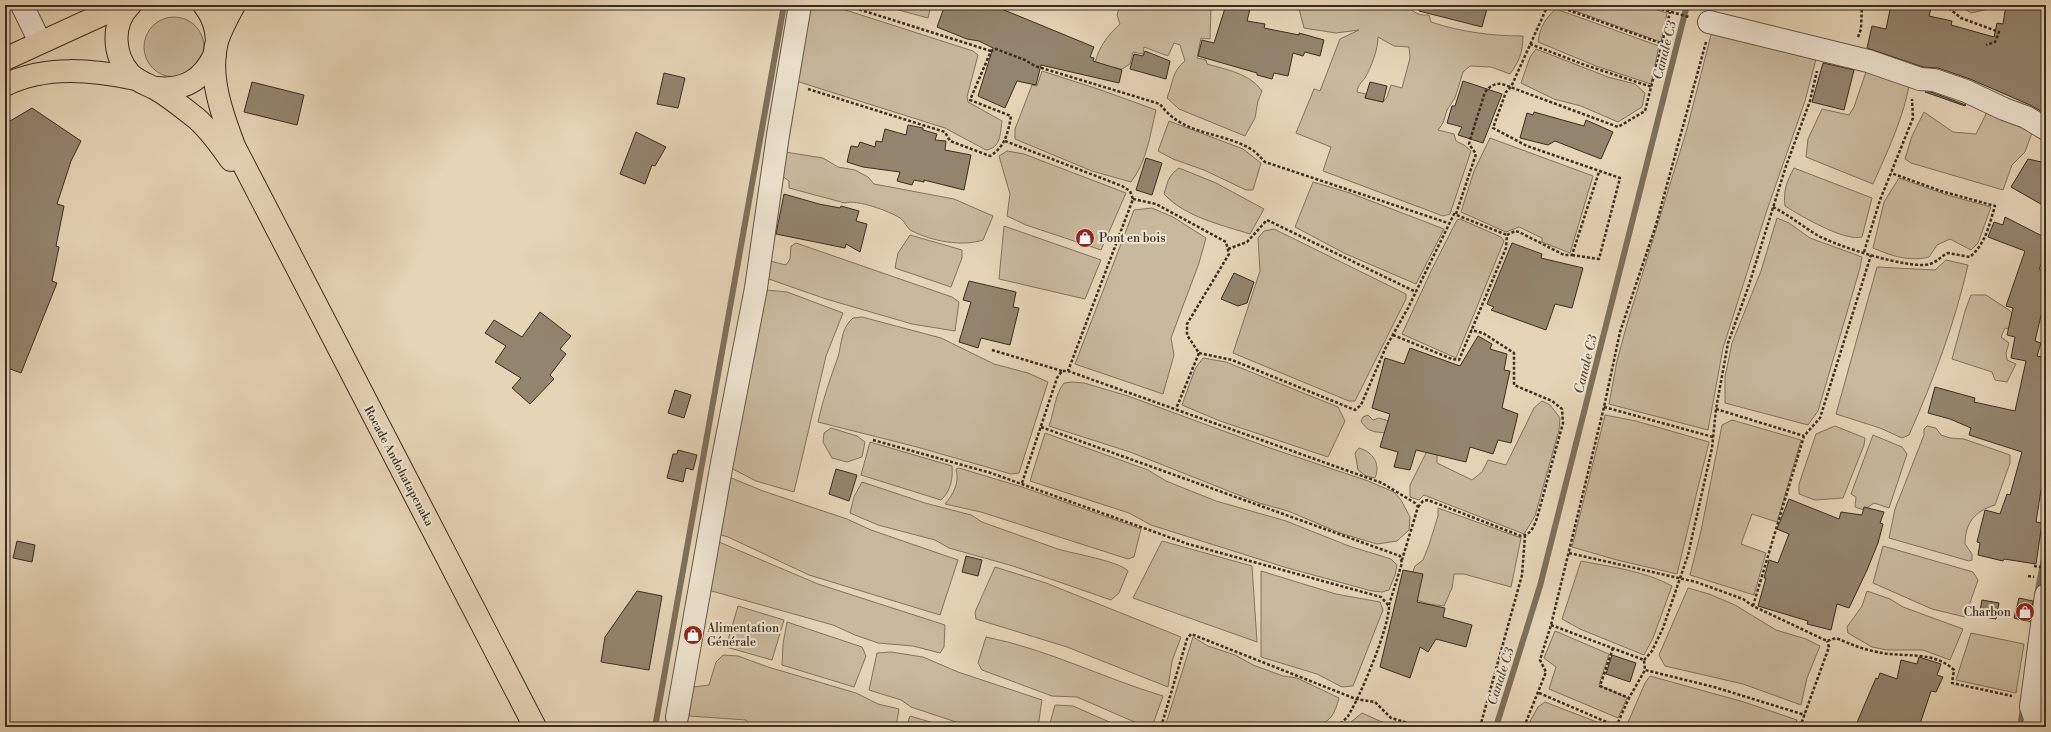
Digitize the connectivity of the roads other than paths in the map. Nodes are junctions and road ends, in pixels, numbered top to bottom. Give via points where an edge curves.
1 (22, 5) edge
2 (123, 5) edge
3 (130, 5) edge
4 (204, 5) edge
5 (234, 5) edge
6 (800, 5) edge
7 (1708, 32) road end
8 (40, 42) junction
9 (216, 48) junction
10 (5, 59) edge
11 (136, 79) junction
12 (5, 85) edge
13 (156, 88) junction
14 (2046, 129) edge
15 (263, 205) junction
16 (2046, 595) edge
17 (677, 717) dead end
18 (535, 727) edge
19 (2034, 727) edge

1 - 8 street
2 - 8 main road
3 - 11 main road via 119,21 116,34 117,49 122,63
4 - 9 main road via 216,27
5 - 9 main road
6 - 17 street via 756,288
7 - 14 street via 1868,61 1966,91 2026,117
8 - 10 main road
9 - 13 main road via 210,66 192,83 168,90
9 - 15 main road via 216,82 225,124
11 - 12 main road via 76,70 49,73
11 - 13 main road
13 - 15 main road via 209,130
15 - 18 main road, Rocade Andohatapenaka
16 - 19 street via 2031,708 2035,718

